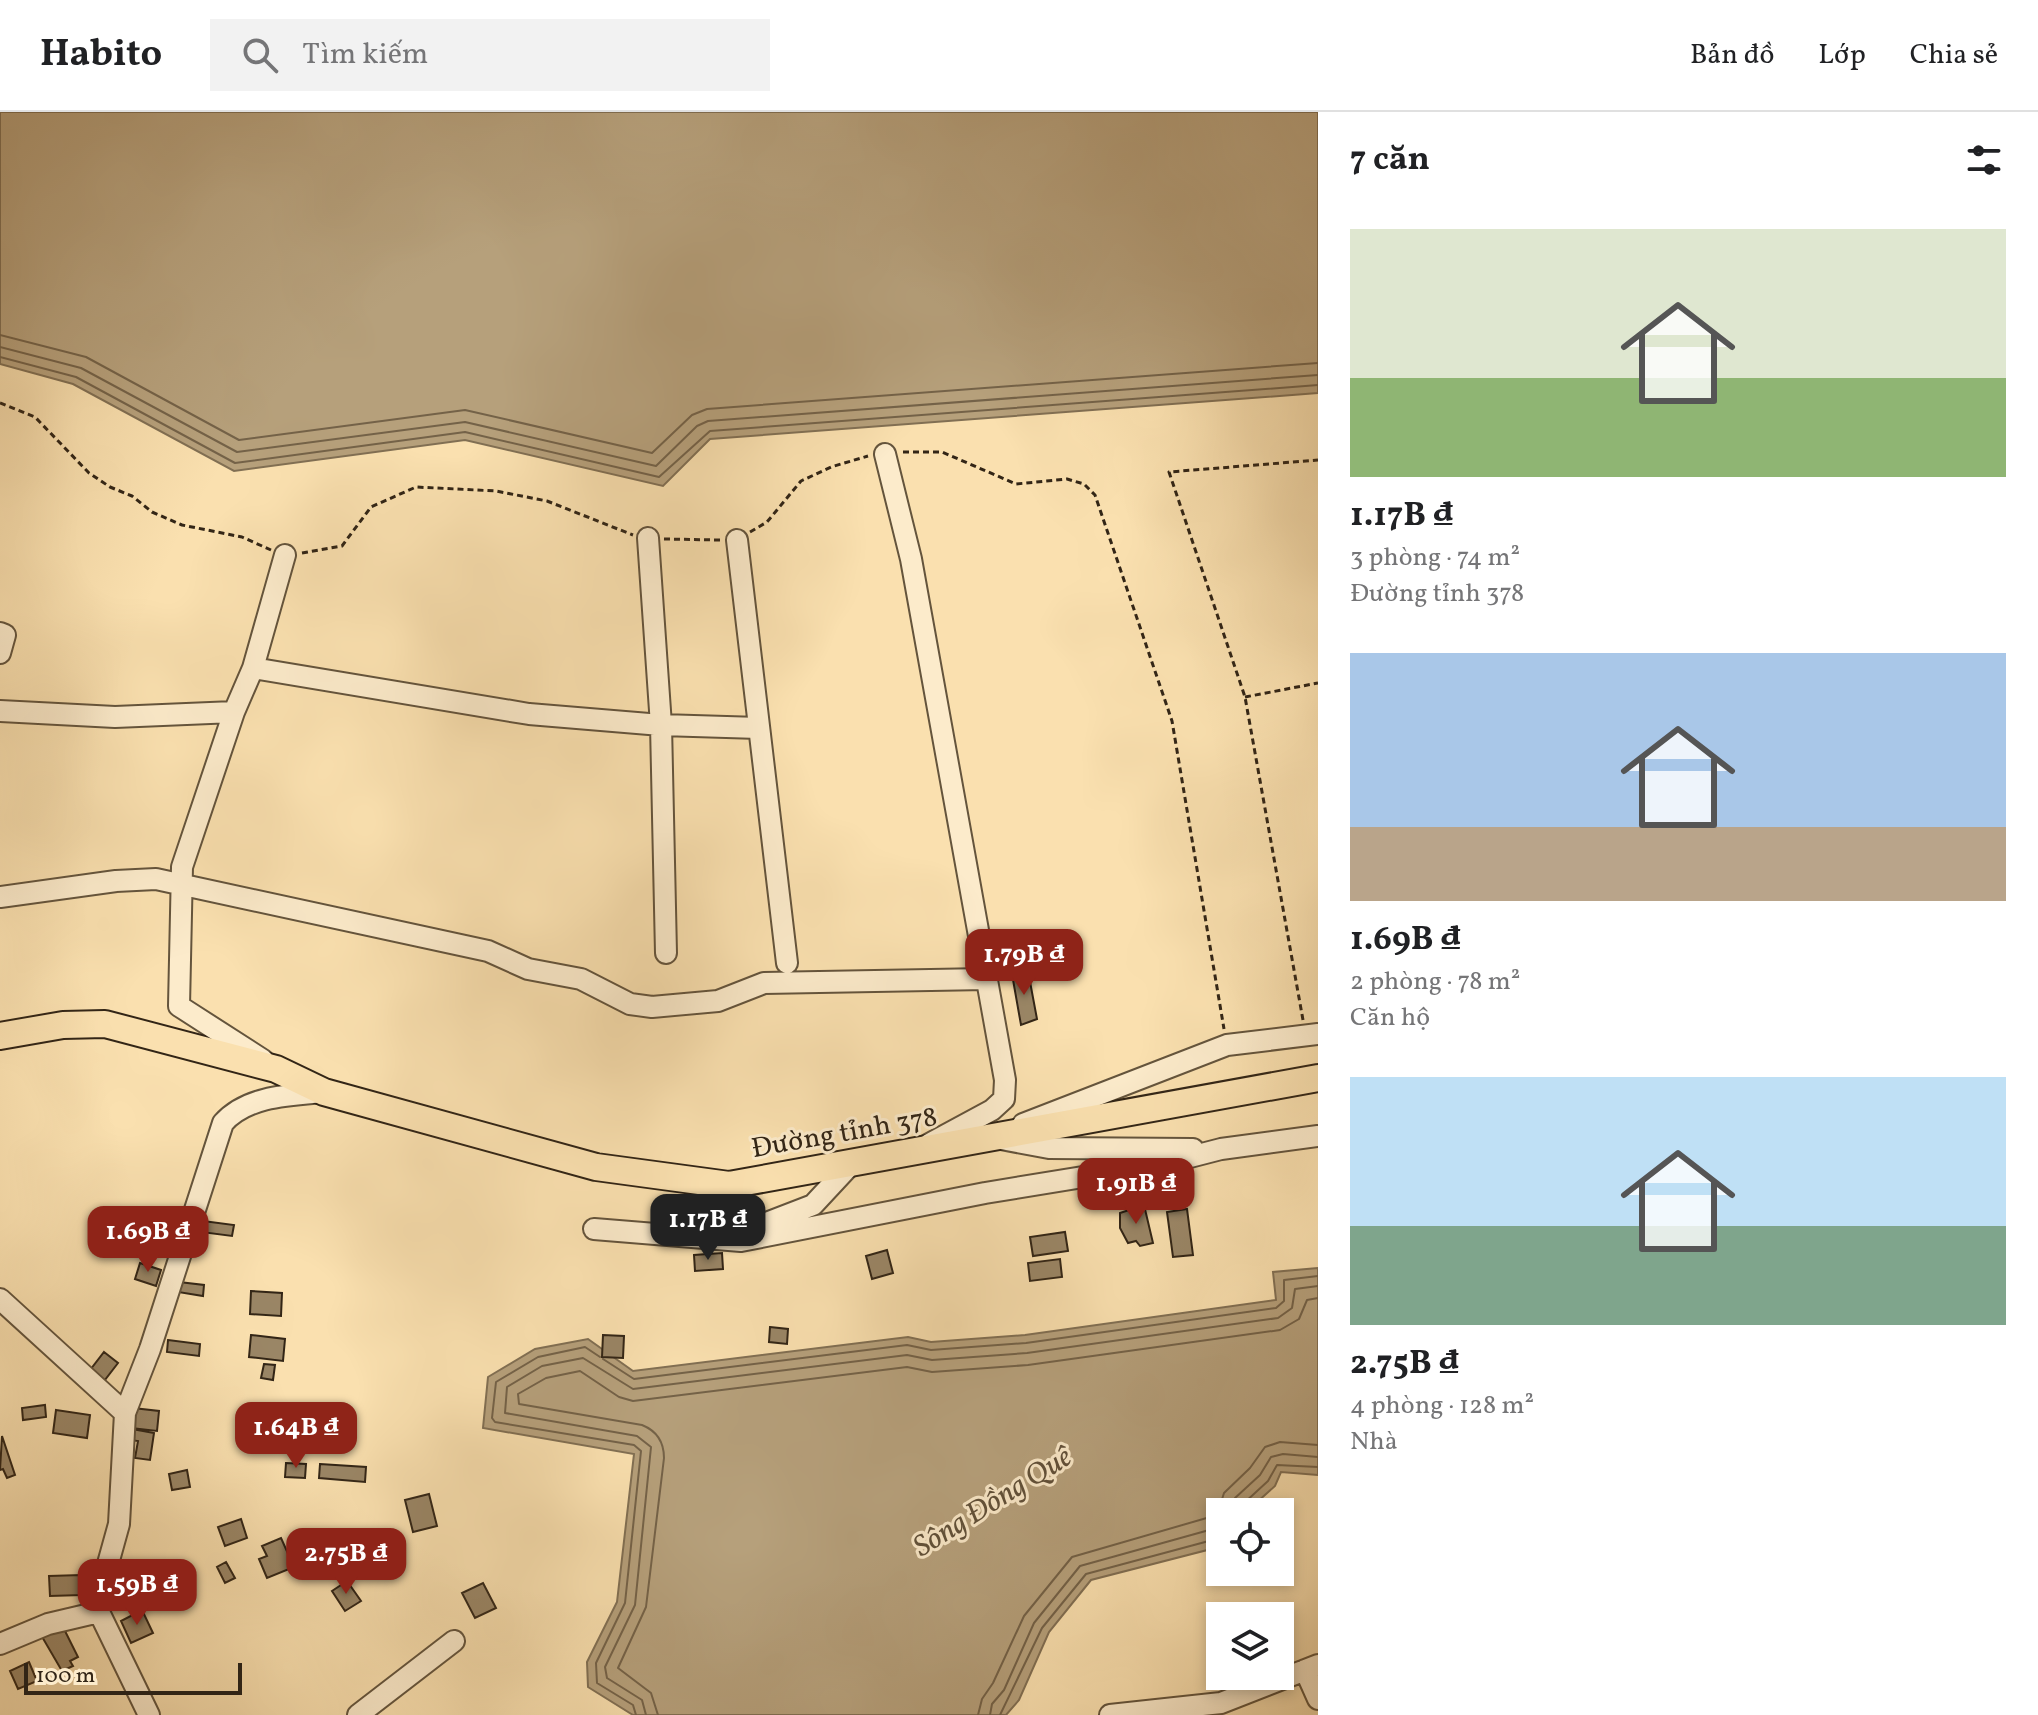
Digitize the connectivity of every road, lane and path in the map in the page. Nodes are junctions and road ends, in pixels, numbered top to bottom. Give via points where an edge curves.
1 (885, 454) dead end
2 (1318, 460) edge
3 (648, 538) dead end
4 (737, 540) dead end
5 (285, 555) dead end
6 (0, 633) edge
7 (0, 653) edge
8 (253, 668) junction
9 (1318, 683) edge
10 (1245, 697) junction
11 (0, 711) edge
12 (234, 712) junction
13 (661, 725) junction
14 (759, 728) junction
15 (182, 885) junction
16 (0, 897) edge
17 (666, 953) dead end
18 (787, 963) dead end
19 (986, 979) junction
20 (1312, 1034) edge
21 (0, 1036) edge
22 (276, 1069) junction
23 (1318, 1078) edge
24 (324, 1092) junction
25 (1318, 1136) edge
26 (990, 1137) junction
27 (1221, 1149) junction
28 (919, 1150) junction
29 (853, 1162) junction
30 (594, 1229) dead end
31 (741, 1241) junction
32 (0, 1299) edge
33 (125, 1413) junction
34 (99, 1612) junction
35 (454, 1641) dead end
36 (0, 1644) edge
37 (1312, 1667) edge
38 (1318, 1699) edge
39 (149, 1715) edge
40 (358, 1715) edge
41 (1110, 1715) edge

1 - 19 street via 911,559
2 - 10 path via 1169,472
3 - 13 street
4 - 14 street
5 - 8 street
6 - 7 street via 5,635
8 - 12 street
8 - 13 street via 529,714
9 - 10 path
10 - 20 path
11 - 12 street via 115,717
12 - 15 street via 182,867
13 - 14 street
13 - 17 street
14 - 18 street
15 - 16 street via 156,879 116,881
15 - 19 street via 488,951 528,969 581,979 630,1004 652,1007 718,1001 764,983
15 - 22 street via 179,1006
19 - 28 street via 1004,1099
20 - 26 street via 1227,1045
21 - 22 main road, Đường tỉnh 378 via 105,1024
22 - 24 main road, Đường tỉnh 378
23 - 26 main road, Đường tỉnh 378
24 - 29 main road, Đường tỉnh 378 via 596,1167 729,1185
24 - 33 street via 257,1103 235,1110 223,1123
25 - 27 street
26 - 27 street via 1049,1148
26 - 28 main road, Đường tỉnh 378
27 - 31 street
28 - 29 main road, Đường tỉnh 378
29 - 31 street via 813,1205 755,1227
30 - 31 street
32 - 33 street
33 - 34 street via 119,1524
34 - 36 street via 48,1624
34 - 39 street
35 - 40 street
37 - 38 street
37 - 41 street via 1221,1703

